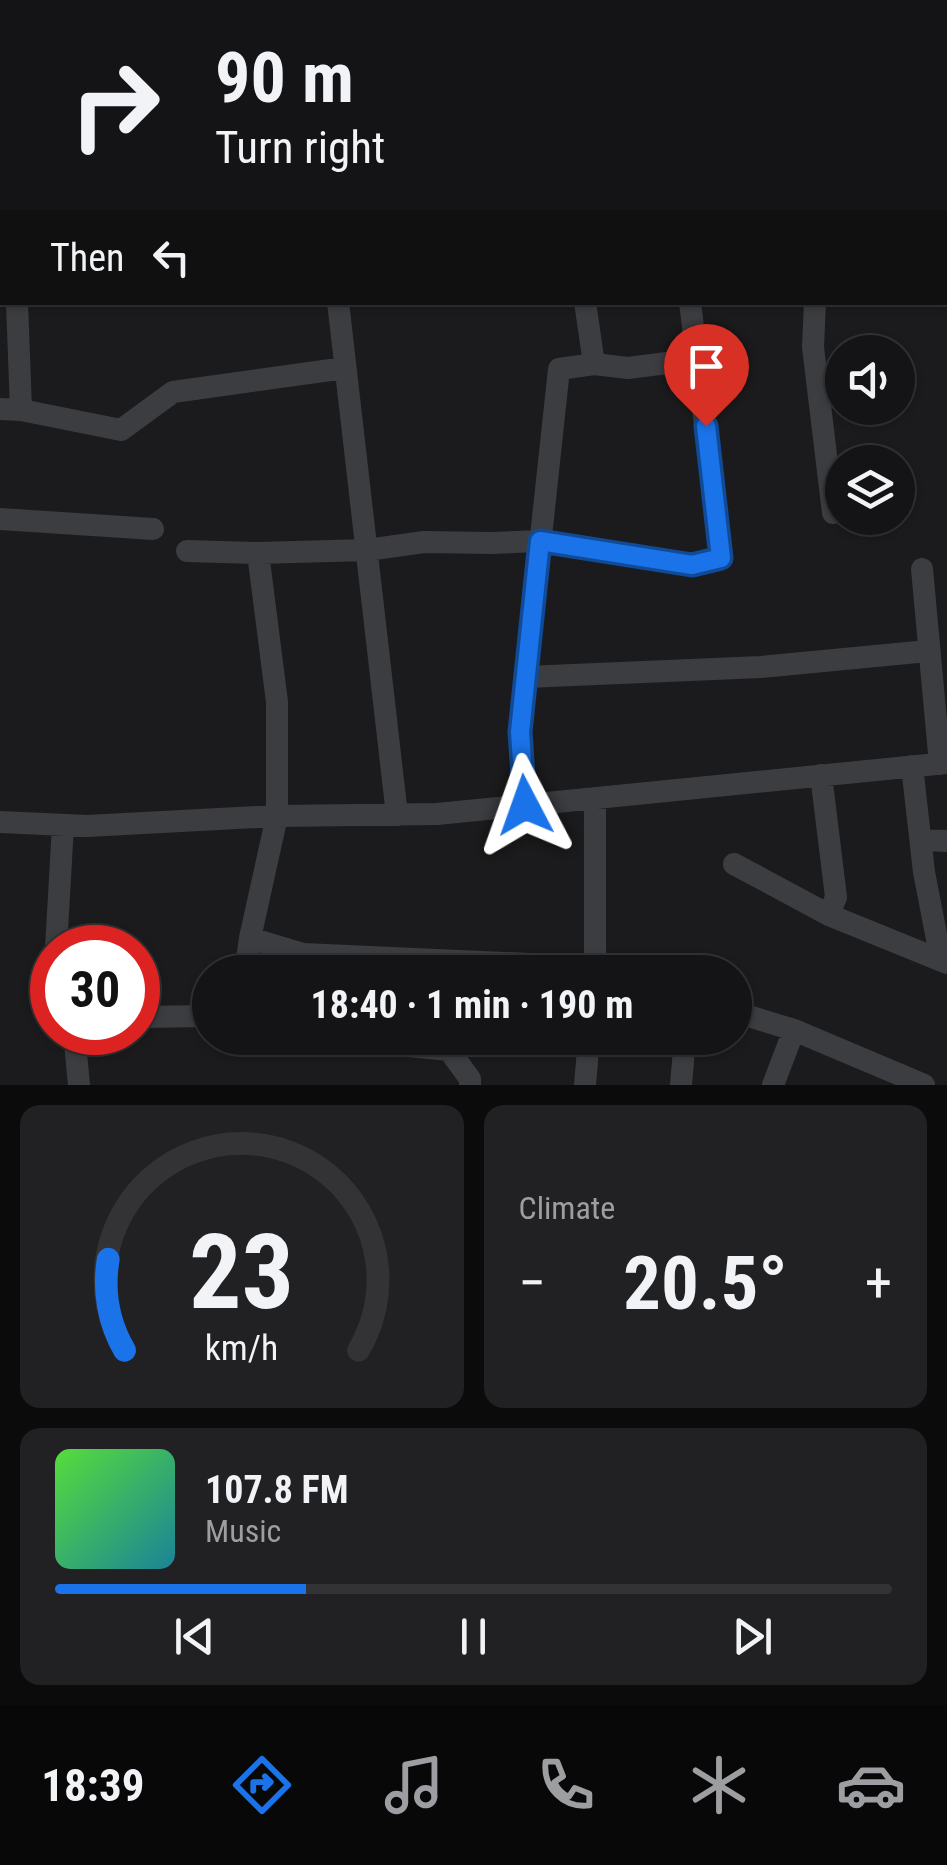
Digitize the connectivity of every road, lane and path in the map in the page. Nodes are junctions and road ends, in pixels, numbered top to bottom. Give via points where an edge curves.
1 (17, 305) edge
2 (338, 305) edge
3 (585, 305) edge
4 (690, 305) edge
5 (815, 305) edge
6 (698, 359) junction
7 (594, 364) junction
8 (345, 368) junction
9 (11, 410) edge
10 (825, 447) edge
11 (0, 519) edge
12 (153, 529) dead end
13 (540, 541) junction
14 (367, 550) junction
15 (187, 551) dead end
16 (258, 553) junction
17 (922, 569) dead end
18 (928, 650) junction
19 (526, 677) junction
20 (944, 764) edge
21 (912, 766) junction
22 (821, 775) junction
23 (595, 798) junction
24 (525, 805) junction
25 (397, 815) junction
26 (277, 816) junction
27 (0, 822) edge
28 (63, 825) junction
29 (922, 840) junction
30 (947, 841) edge
31 (734, 864) dead end
32 (829, 915) junction
33 (57, 925) edge
34 (250, 938) junction
35 (248, 955) edge
36 (321, 955) edge
37 (595, 955) edge
38 (944, 961) edge
39 (192, 1016) edge
40 (160, 1017) edge
41 (752, 1017) edge
42 (794, 1030) junction
43 (76, 1055) edge
44 (452, 1055) edge
45 (588, 1055) edge
46 (683, 1055) edge
47 (79, 1085) edge
48 (470, 1085) edge
49 (585, 1085) edge
50 (680, 1085) edge
51 (773, 1085) edge
52 (924, 1085) edge

1 - 9 street
2 - 8 street
3 - 7 street
4 - 6 street
5 - 10 street
6 - 7 street via 628,368
6 - 13 street via 721,558 692,565
7 - 13 street via 559,369
8 - 9 street via 173,392 121,430
8 - 14 street
11 - 12 street
13 - 14 street via 424,542
13 - 19 street
14 - 16 street
14 - 25 street
15 - 16 street
16 - 26 street via 278,702
17 - 18 street
18 - 19 street via 762,667
18 - 20 street
19 - 24 street via 520,732
20 - 21 street
21 - 22 street
21 - 29 street
22 - 23 street
22 - 32 street via 836,898
23 - 24 street
23 - 37 street
24 - 25 street
25 - 26 street
26 - 28 street
26 - 34 street
27 - 28 street
28 - 33 street
29 - 30 street
29 - 38 street
31 - 32 street
32 - 38 street
34 - 35 street
34 - 36 street
39 - 40 street
41 - 42 street
42 - 51 street
42 - 52 street
43 - 47 street
44 - 48 street
45 - 49 street
46 - 50 street

